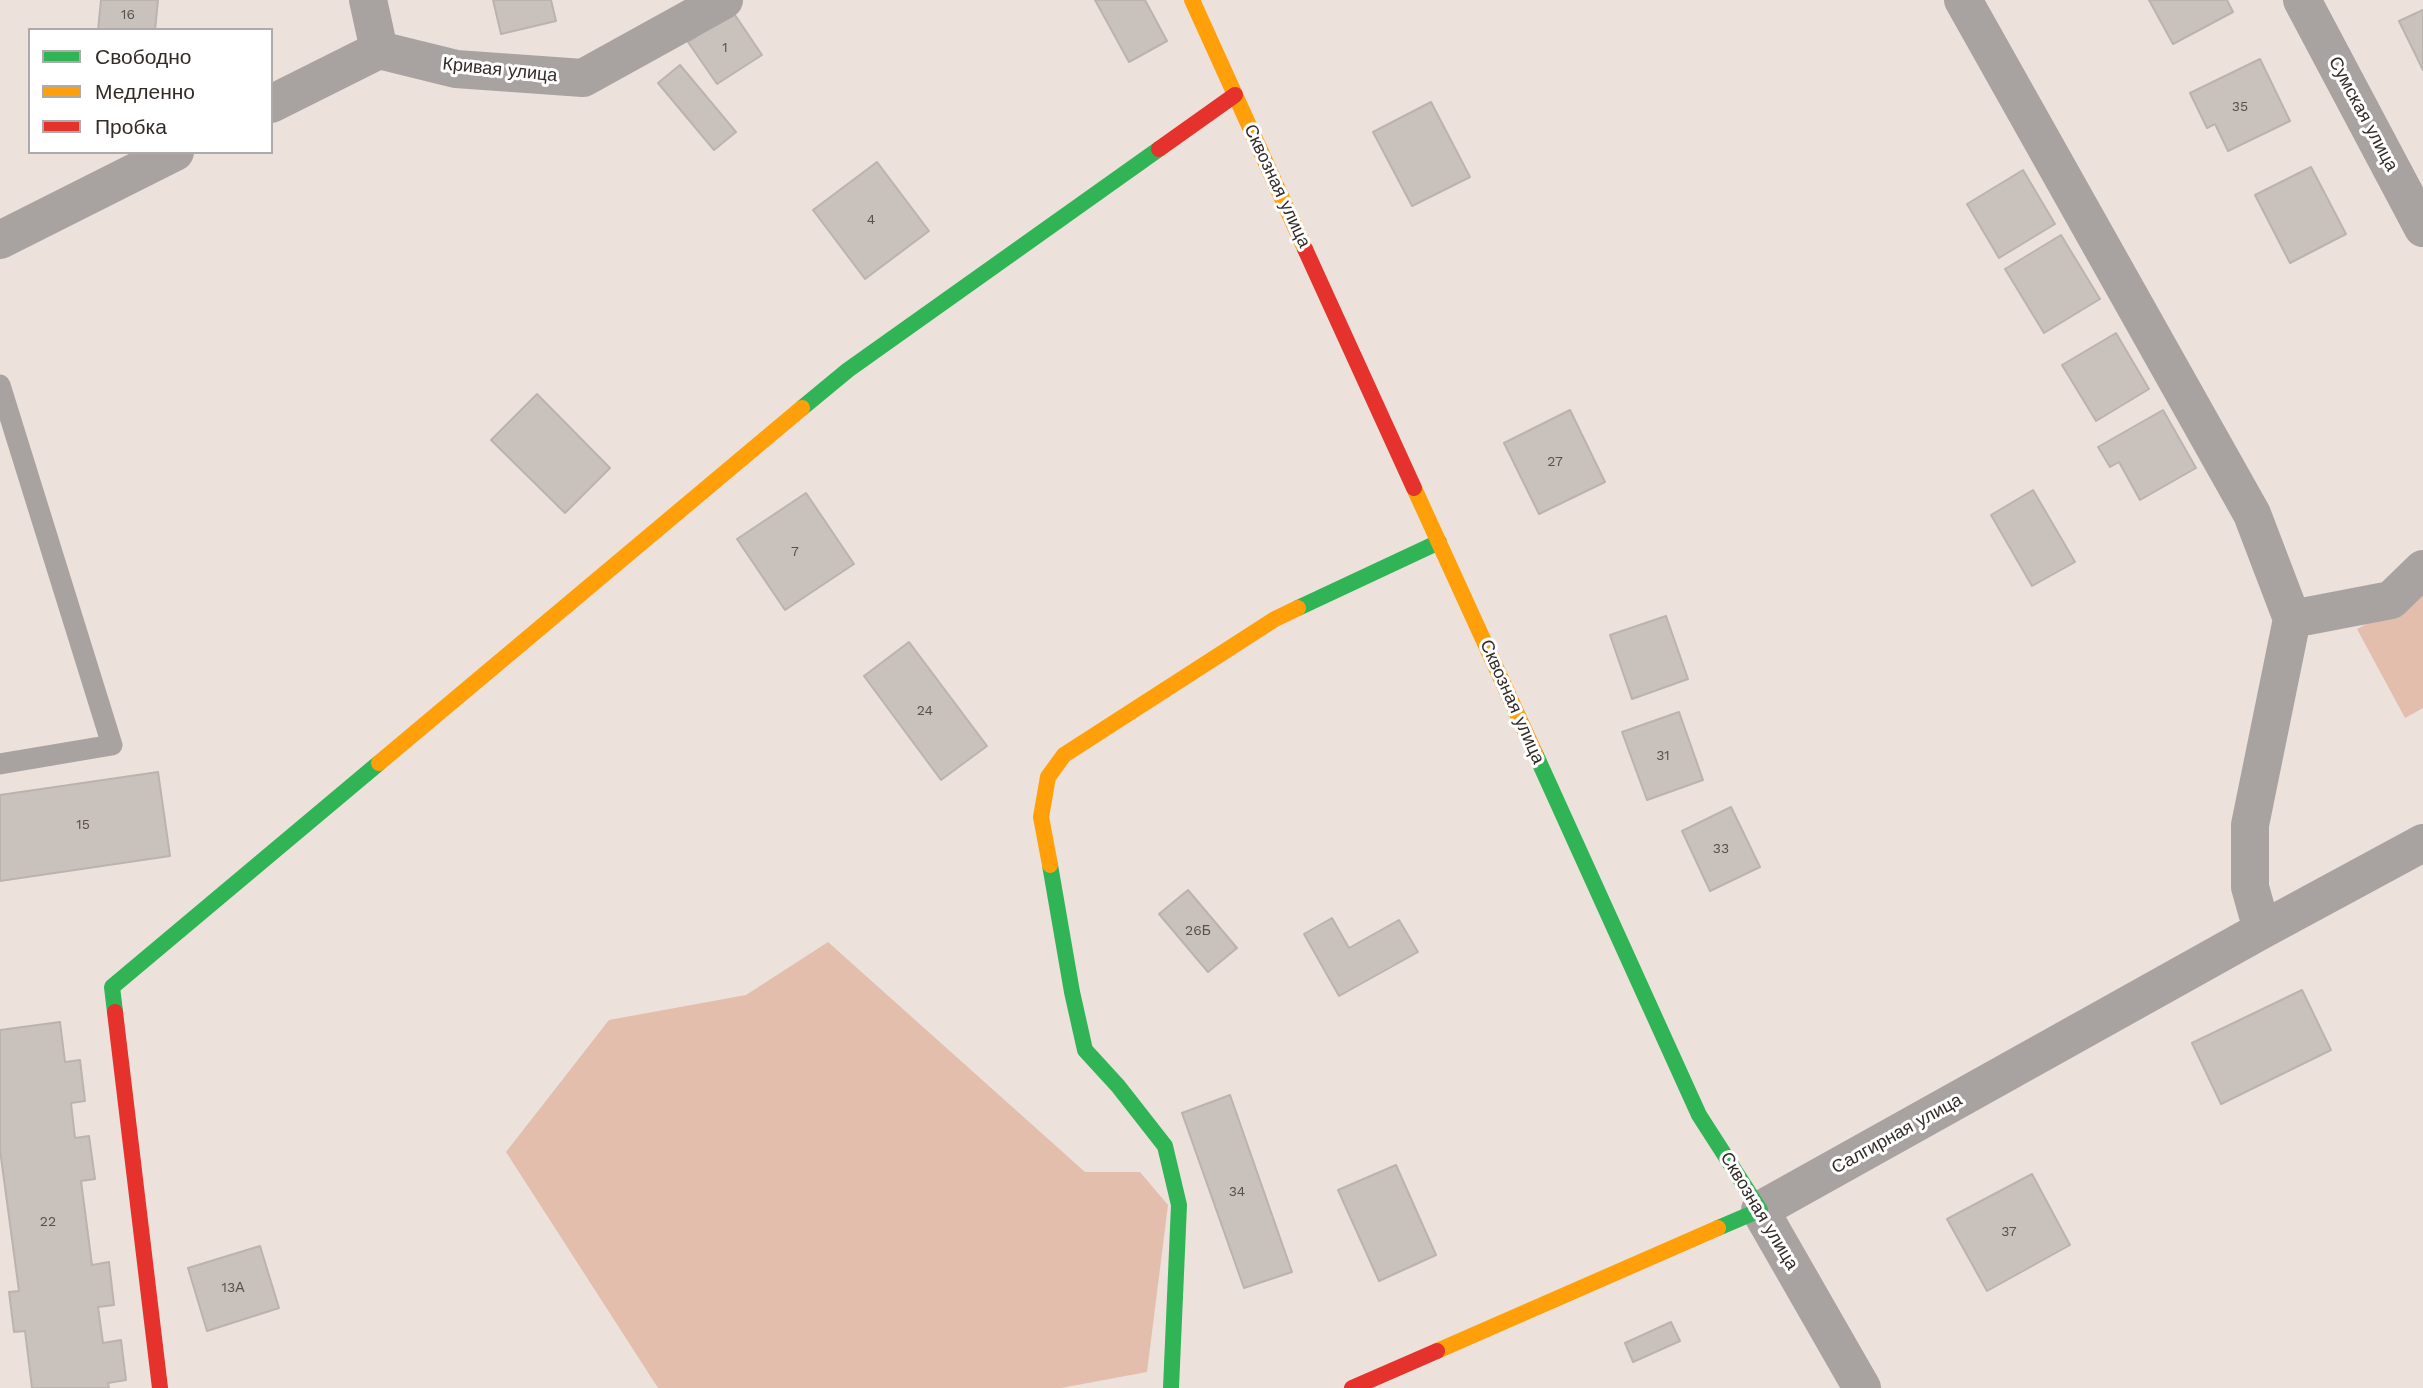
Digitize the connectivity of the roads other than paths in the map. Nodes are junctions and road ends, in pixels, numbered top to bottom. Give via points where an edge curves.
1 (368, 0) edge
2 (724, 0) edge
3 (1192, 0) edge
4 (1962, 0) edge
5 (2302, 0) edge
6 (379, 50) junction
7 (1236, 95) junction
8 (273, 103) edge
9 (171, 154) edge
10 (2423, 228) edge
11 (0, 240) edge
12 (0, 385) edge
13 (1439, 542) junction
14 (2423, 569) edge
15 (2292, 619) junction
16 (0, 764) edge
17 (2423, 843) edge
18 (2262, 930) junction
19 (1760, 1210) junction
20 (160, 1388) edge
21 (1171, 1388) edge
22 (1352, 1388) edge
23 (1862, 1388) edge

1 - 6 street
2 - 6 street, Кривая улица via 583,78 456,69
3 - 7 street, Сквозная улица
4 - 15 street via 2252,514
5 - 10 street, Сумская улица
6 - 8 street
7 - 13 street, Сквозная улица
7 - 20 street via 848,370 113,987
9 - 11 street
12 - 16 lane via 112,745
13 - 19 street, Сквозная улица via 1699,1115
13 - 21 street via 1275,619 1064,755 1048,777 1041,817 1085,1050 1165,1146 1180,1205
14 - 15 street via 2391,600
15 - 18 street via 2250,825 2250,887
17 - 18 street, Салгирная улица
18 - 19 street, Салгирная улица
19 - 22 street, Салгирная улица
19 - 23 street, Сквозная улица

